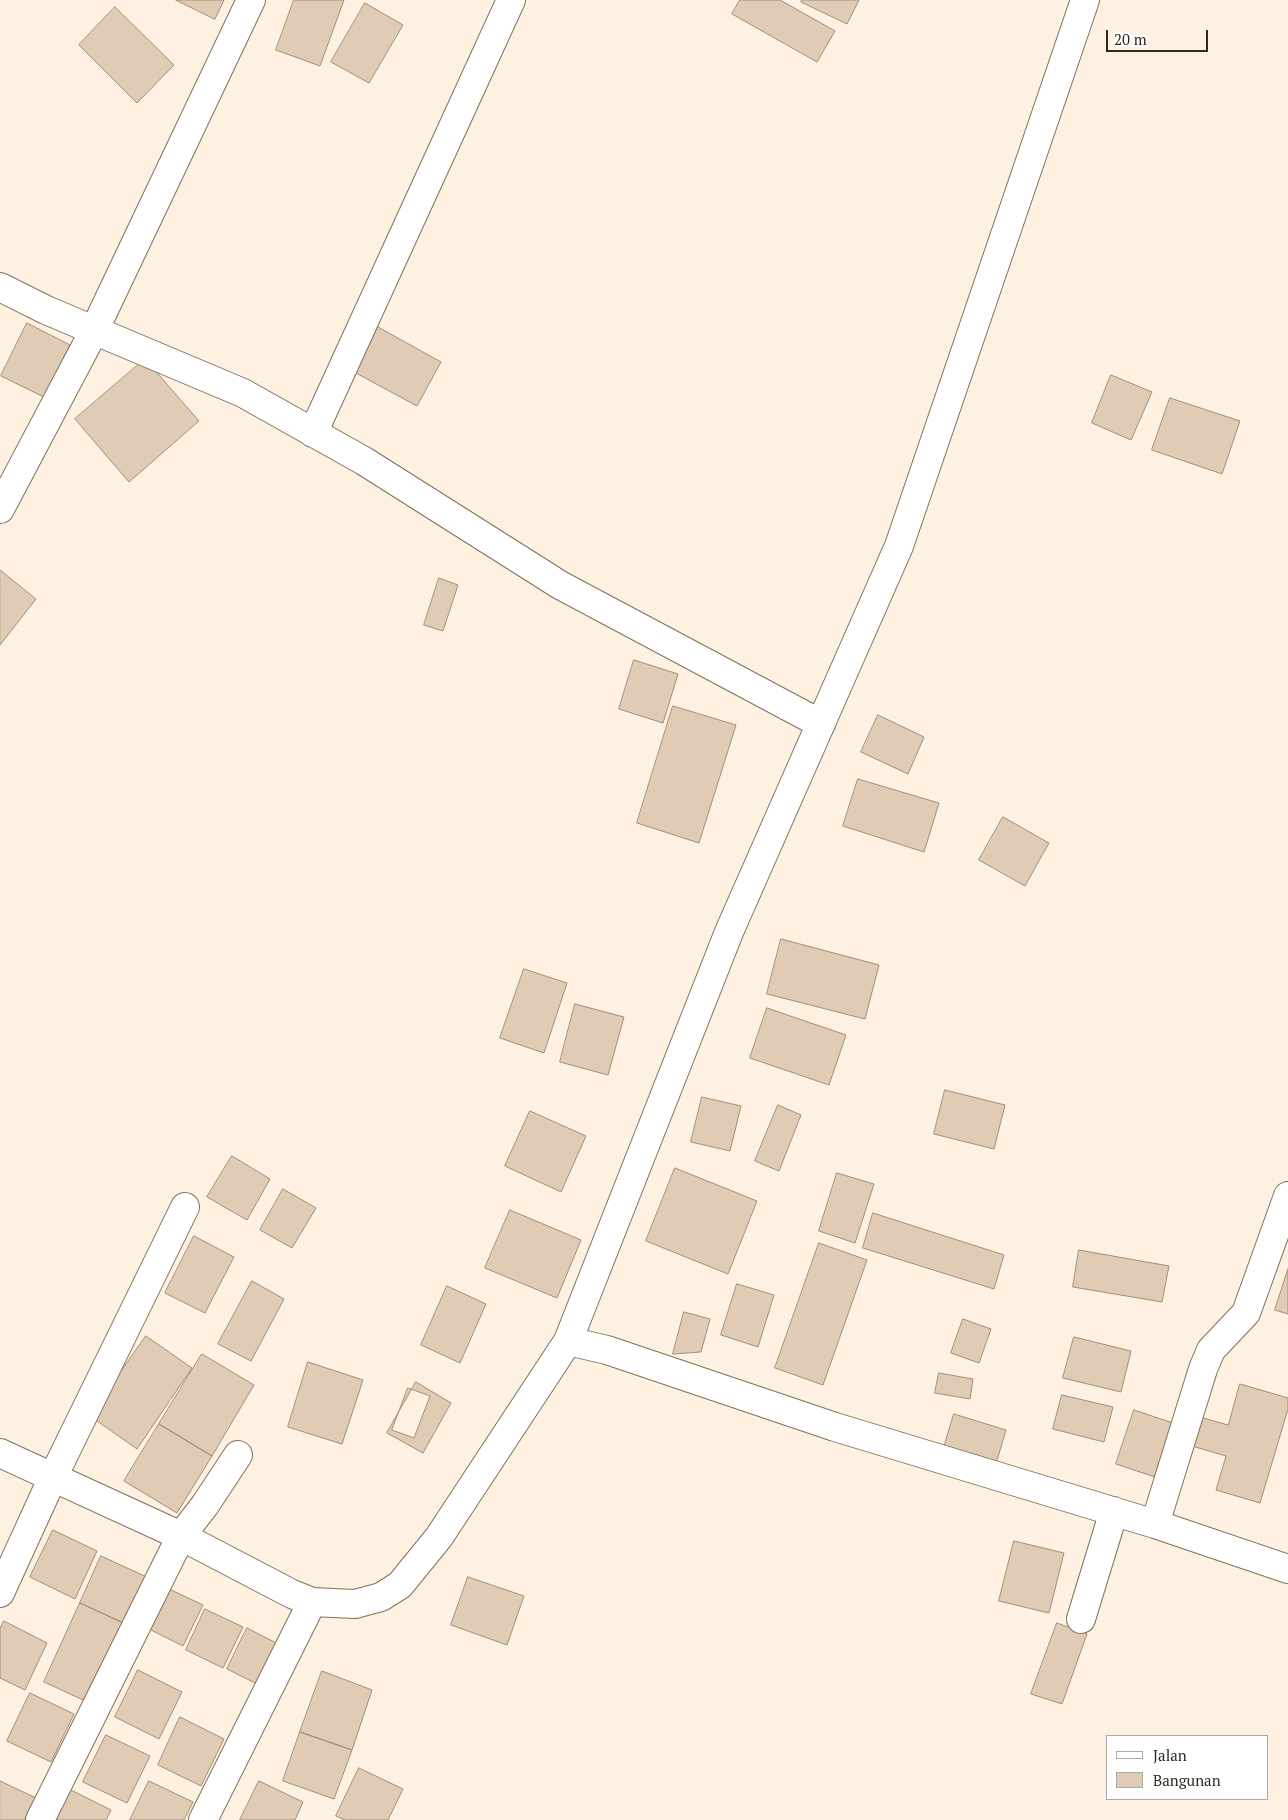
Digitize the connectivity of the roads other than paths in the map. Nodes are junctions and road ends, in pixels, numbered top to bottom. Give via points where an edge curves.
1 (251, 0) edge
2 (511, 0) edge
3 (1085, 0) edge
4 (0, 287) edge
5 (94, 330) junction
6 (313, 433) junction
7 (0, 509) edge
8 (821, 724) junction
9 (1288, 1196) edge
10 (185, 1208) dead end
11 (568, 1340) junction
12 (0, 1453) edge
13 (238, 1455) dead end
14 (53, 1477) junction
15 (1114, 1511) junction
16 (1155, 1524) junction
17 (181, 1536) junction
18 (1288, 1569) edge
19 (0, 1593) edge
20 (312, 1602) junction
21 (1081, 1619) dead end
22 (40, 1820) edge
23 (203, 1820) edge

1 - 5 street
2 - 6 street
3 - 8 street via 899,546
4 - 5 street
5 - 6 street via 243,393
5 - 7 street
6 - 8 street via 364,461 560,584
8 - 11 street via 729,932
9 - 16 street via 1246,1313 1211,1350 1202,1369
10 - 14 street
11 - 15 street via 607,1350 835,1427
11 - 20 street via 439,1536 400,1585 381,1597 355,1604
12 - 14 street
13 - 17 street
14 - 17 street
14 - 19 street
15 - 16 street
15 - 21 street
16 - 18 street
17 - 20 street
17 - 22 street
20 - 23 street

